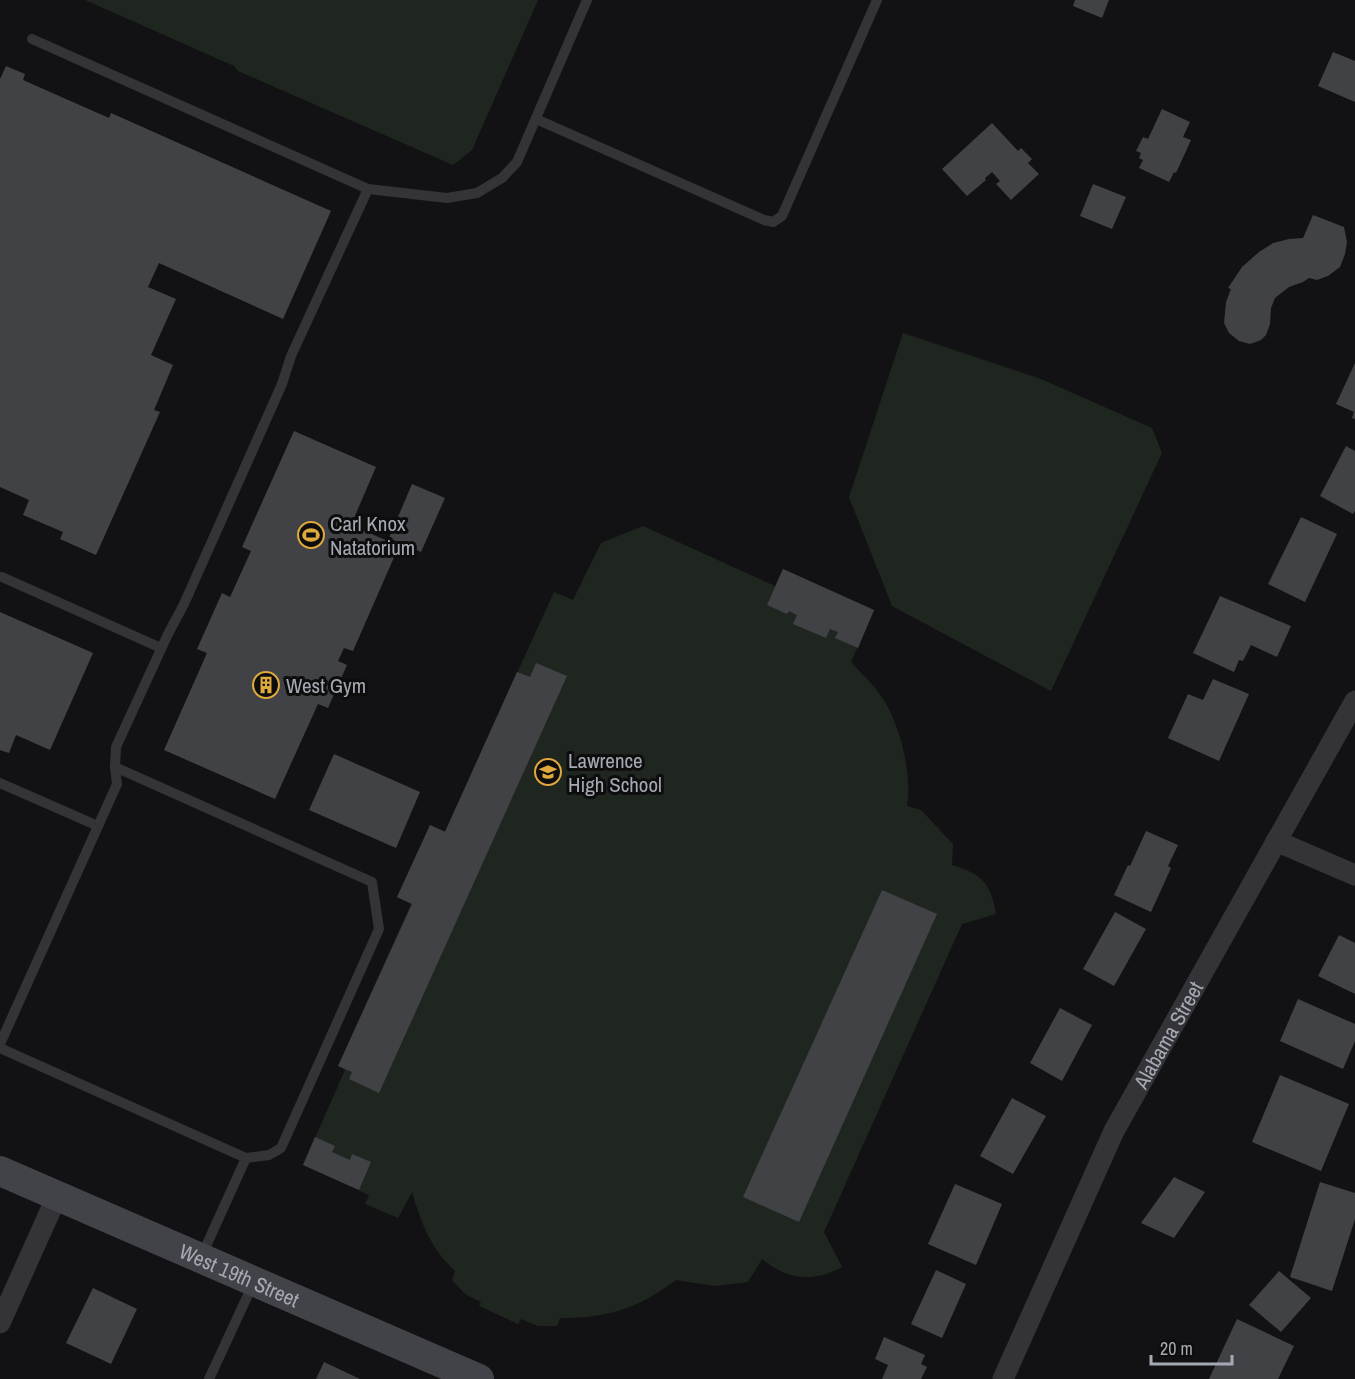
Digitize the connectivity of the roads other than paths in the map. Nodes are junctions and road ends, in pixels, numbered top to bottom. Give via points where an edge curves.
1 (588, 0) edge
2 (877, 0) edge
3 (32, 39) dead end
4 (536, 119) junction
5 (368, 189) junction
6 (2, 577) dead end
7 (161, 648) junction
8 (1355, 700) edge
9 (115, 766) junction
10 (0, 783) edge
11 (98, 826) junction
12 (1276, 841) junction
13 (1355, 875) edge
14 (0, 1046) edge
15 (246, 1158) junction
16 (0, 1172) edge
17 (57, 1196) junction
18 (200, 1258) junction
19 (254, 1282) junction
20 (0, 1323) edge
21 (436, 1370) edge
22 (209, 1379) edge
23 (479, 1379) edge
24 (1003, 1379) edge

1 - 4 lane
2 - 4 lane via 782,216 773,222
3 - 5 lane
4 - 5 lane via 517,162 502,178 477,193 447,198
5 - 7 lane
6 - 7 lane
7 - 9 lane via 116,747
8 - 12 street, Alabama Street
9 - 11 lane via 117,784
9 - 15 lane via 372,882 379,929 281,1148 269,1155
10 - 11 lane
11 - 14 lane
12 - 13 street
12 - 24 street, Alabama Street via 1114,1131
14 - 15 lane
15 - 18 lane
16 - 17 main road, West 19th Street
17 - 18 main road, West 19th Street
17 - 20 street
18 - 19 main road, West 19th Street
19 - 21 main road, West 19th Street
19 - 22 lane
21 - 23 main road, West 19th Street

